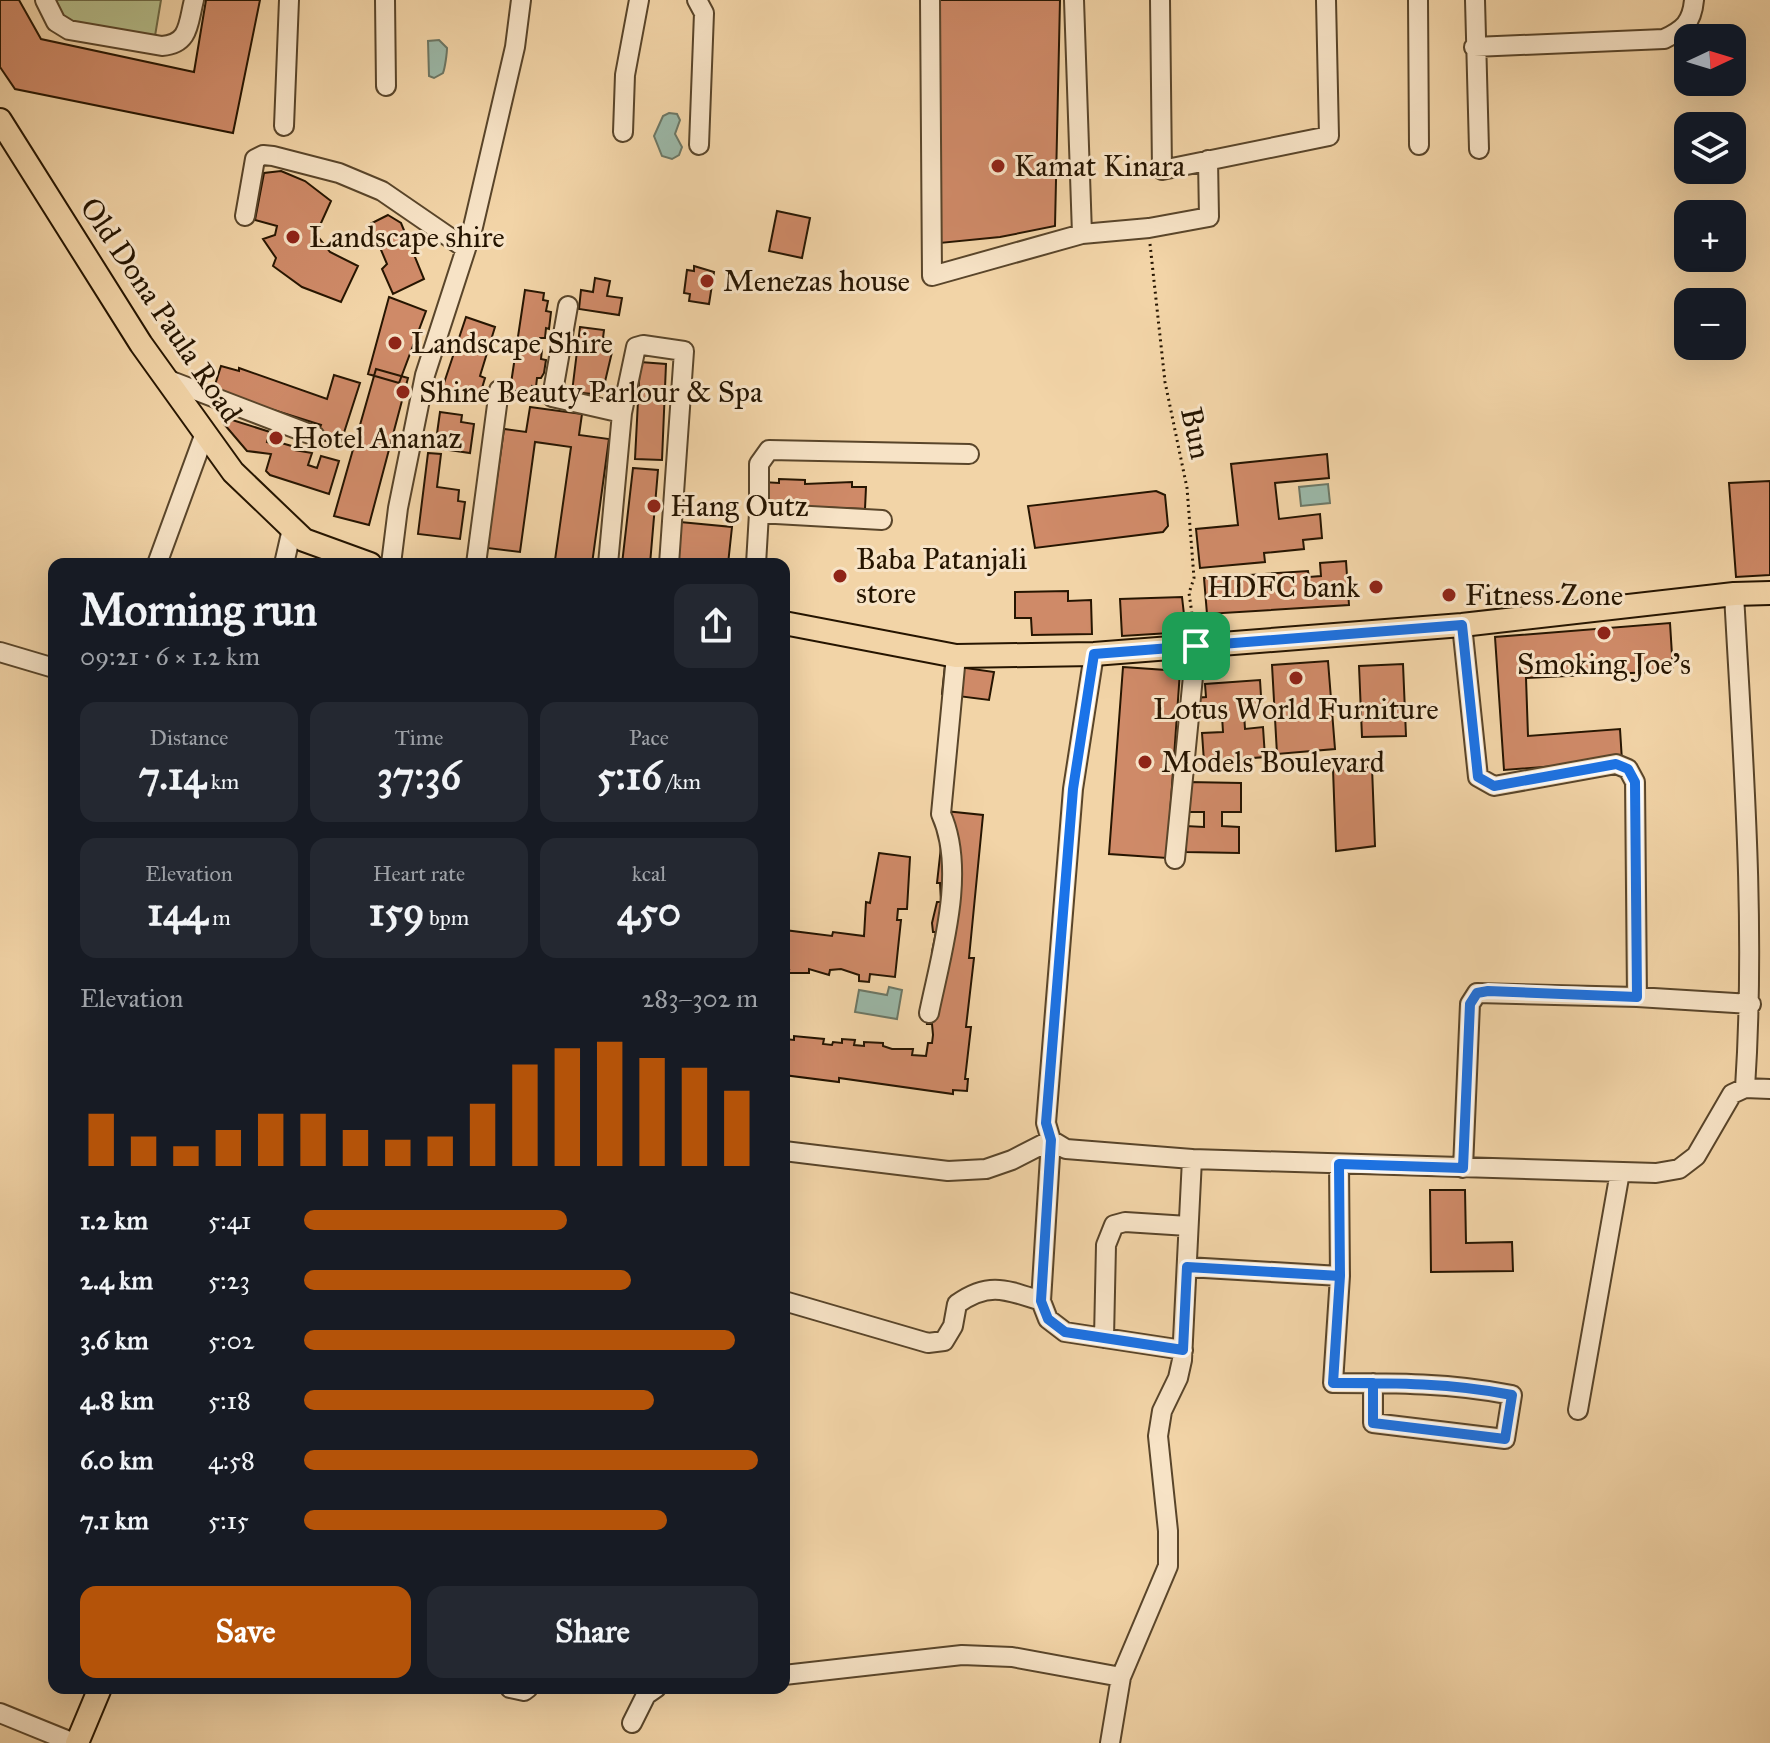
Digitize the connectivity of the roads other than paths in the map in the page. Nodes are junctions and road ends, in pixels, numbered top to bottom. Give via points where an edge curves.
1 (45, 0) edge
2 (194, 0) edge
3 (289, 0) edge
4 (385, 0) edge
5 (521, 0) edge
6 (639, 0) edge
7 (697, 0) edge
8 (930, 0) edge
9 (1074, 0) edge
10 (1160, 0) edge
11 (1326, 0) edge
12 (1418, 0) edge
13 (1475, 0) edge
14 (1694, 0) edge
15 (1474, 47) junction
16 (386, 86) dead end
17 (0, 120) edge
18 (284, 126) dead end
19 (623, 132) dead end
20 (699, 145) dead end
21 (1419, 145) dead end
22 (1479, 149) dead end
23 (471, 150) dead end
24 (489, 156) junction
25 (1208, 160) junction
26 (245, 216) dead end
27 (1082, 234) junction
28 (465, 248) junction
29 (568, 306) dead end
30 (166, 379) junction
31 (499, 390) dead end
32 (622, 413) junction
33 (205, 433) junction
34 (315, 436) dead end
35 (969, 454) dead end
36 (759, 513) junction
37 (882, 520) dead end
38 (292, 529) junction
39 (159, 558) edge
40 (285, 558) edge
41 (354, 558) edge
42 (392, 558) edge
43 (477, 558) edge
44 (609, 558) edge
45 (669, 558) edge
46 (756, 558) edge
47 (1770, 593) edge
48 (1734, 594) junction
49 (790, 624) edge
50 (1462, 625) junction
51 (1196, 646) junction
52 (0, 652) edge
53 (1094, 654) junction
54 (956, 656) junction
55 (48, 666) edge
56 (1175, 859) dead end
57 (1637, 997) junction
58 (1751, 1004) junction
59 (929, 1013) dead end
60 (1745, 1088) junction
61 (1770, 1089) edge
62 (1051, 1140) junction
63 (790, 1152) edge
64 (1192, 1159) junction
65 (1339, 1164) junction
66 (1463, 1168) junction
67 (1620, 1172) junction
68 (1188, 1226) junction
69 (1187, 1267) junction
70 (1340, 1276) junction
71 (1041, 1301) junction
72 (790, 1303) edge
73 (1104, 1338) junction
74 (1183, 1350) junction
75 (1373, 1383) junction
76 (1578, 1410) dead end
77 (790, 1674) edge
78 (1121, 1677) junction
79 (97, 1694) edge
80 (647, 1694) edge
81 (0, 1713) edge
82 (632, 1723) dead end
83 (76, 1743) edge
84 (1110, 1743) edge

1 - 2 street via 56,22 69,30 162,46 184,38
3 - 18 street
4 - 16 street
5 - 24 street
6 - 19 street via 625,75
7 - 20 street via 704,13
8 - 27 street via 932,276
9 - 27 street
10 - 25 street via 1162,170
11 - 25 street via 1329,136
12 - 21 street
13 - 15 street
14 - 15 street via 1693,16 1682,30 1664,39
15 - 22 street
17 - 30 main road, Old Dona Paula Road
23 - 24 street
24 - 28 street
25 - 27 street via 1209,217
26 - 28 street via 255,159 273,156 382,191
28 - 42 street via 425,375
29 - 32 street via 552,397
30 - 33 main road, Old Dona Paula Road
30 - 34 street
31 - 43 street
32 - 44 street
32 - 45 street via 636,347 684,351
33 - 38 main road, Old Dona Paula Road via 233,472
33 - 39 street
35 - 36 street via 769,450 759,464
36 - 37 street
36 - 46 street
38 - 40 street
38 - 41 main road, Old Dona Paula Road via 304,540
47 - 48 main road
48 - 50 main road
48 - 58 street via 1750,881
49 - 54 main road
50 - 51 main road
50 - 57 street via 1478,777 1494,786 1616,764 1628,769 1635,782
51 - 53 main road
51 - 56 street
52 - 55 street
53 - 54 main road
53 - 62 street via 1073,789 1046,1123
54 - 59 street via 941,814 952,858 948,913
57 - 58 street
57 - 66 street via 1477,993 1470,1004
58 - 60 street
60 - 61 street
60 - 67 street via 1732,1094 1696,1156 1679,1169
62 - 63 street via 986,1169 948,1171
62 - 64 street via 1066,1149
62 - 71 street
64 - 65 street
64 - 68 street
65 - 66 street
65 - 70 street
66 - 67 street
67 - 76 street
68 - 69 street
68 - 73 street via 1114,1225 1106,1245
69 - 70 street
69 - 74 street
70 - 75 street via 1333,1383
71 - 72 street via 1001,1288 975,1292 957,1304 944,1341 928,1343
71 - 73 street via 1048,1319 1065,1332
73 - 74 street
74 - 78 street via 1158,1436 1168,1566
75 - 75 street via 1470,1387 1512,1395 1505,1439 1373,1423
77 - 78 street via 962,1655 1012,1657
78 - 84 street
79 - 83 main road
80 - 82 street
81 - 83 street

